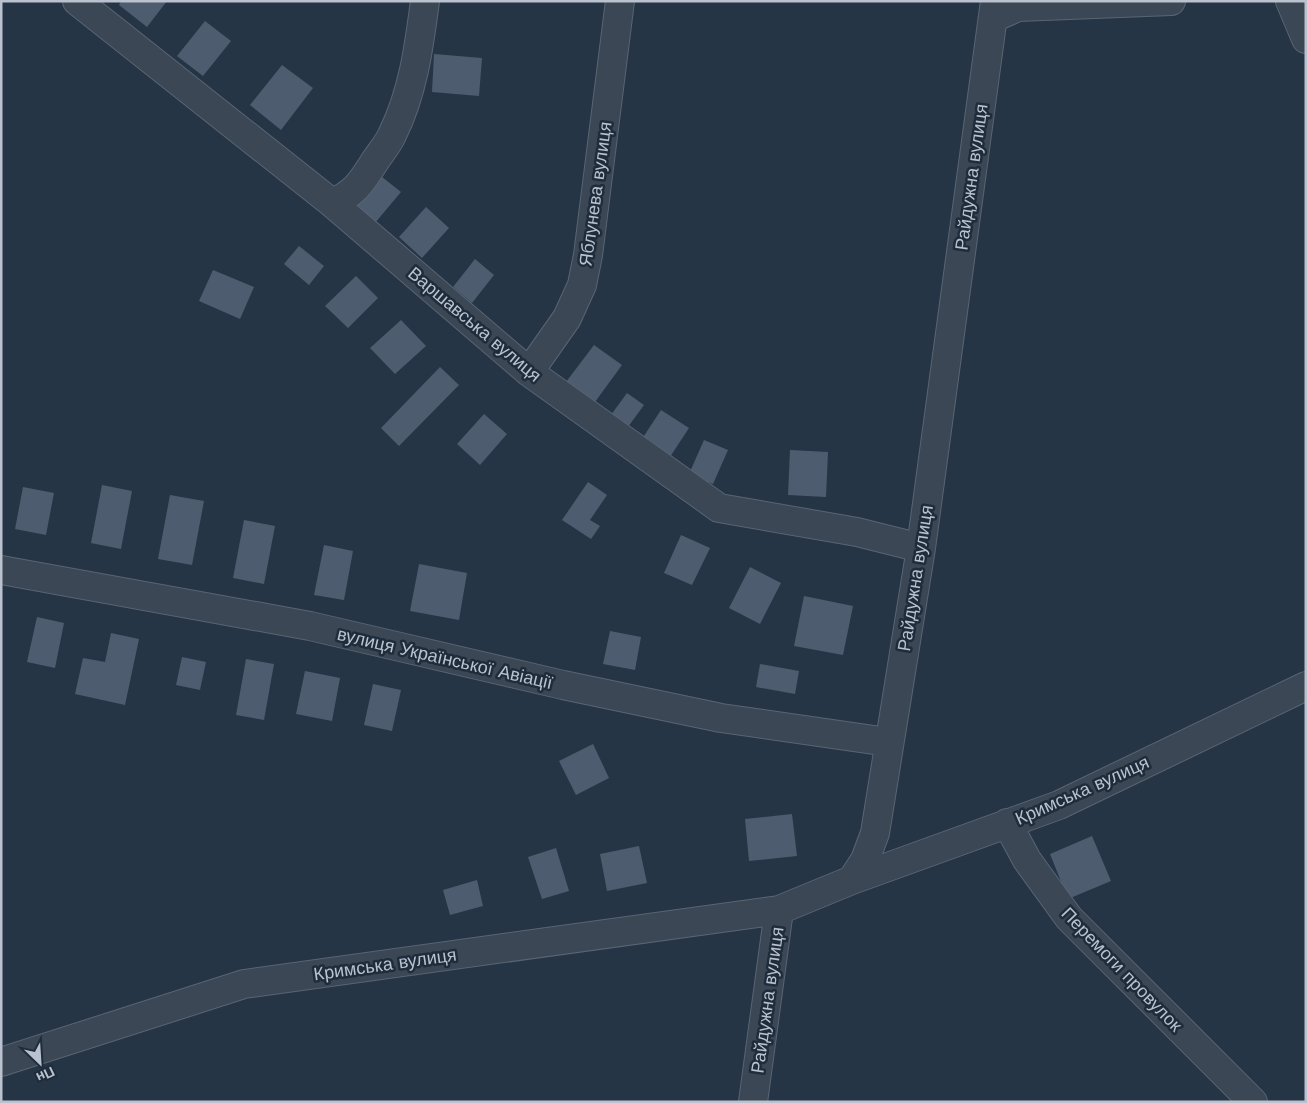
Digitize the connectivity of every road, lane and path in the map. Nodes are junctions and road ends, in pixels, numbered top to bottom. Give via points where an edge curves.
1 (76, 1) edge
2 (424, 1) edge
3 (620, 1) edge
4 (1171, 1) edge
5 (1290, 1) edge
6 (994, 10) edge
7 (1306, 39) edge
8 (332, 203) junction
9 (529, 372) junction
10 (921, 548) junction
11 (1, 570) edge
12 (1306, 686) edge
13 (888, 742) junction
14 (1007, 823) junction
15 (852, 880) junction
16 (780, 910) junction
17 (1, 1062) edge
18 (753, 1102) edge
19 (1253, 1102) edge

1 - 8 street, Варшавська вулиця
2 - 8 street via 420,44 410,91 392,136 358,187
3 - 9 street, Яблунева вулиця via 582,285 567,318
4 - 6 street
5 - 7 street
6 - 10 street, Райдужна вулиця
8 - 9 street, Варшавська вулиця
9 - 10 street, Варшавська вулиця via 720,508 857,532
10 - 13 street, Райдужна вулиця
11 - 13 street, вулиця Української Авіації via 310,626 721,718
12 - 14 street, Кримська вулиця via 1058,805
13 - 15 street, Райдужна вулиця via 874,833 865,860
14 - 15 street, Кримська вулиця
14 - 19 street, Перемоги провулок via 1027,860 1069,918
15 - 16 street, Райдужна вулиця
16 - 17 street, Кримська вулиця via 244,984
16 - 18 street, Райдужна вулиця

